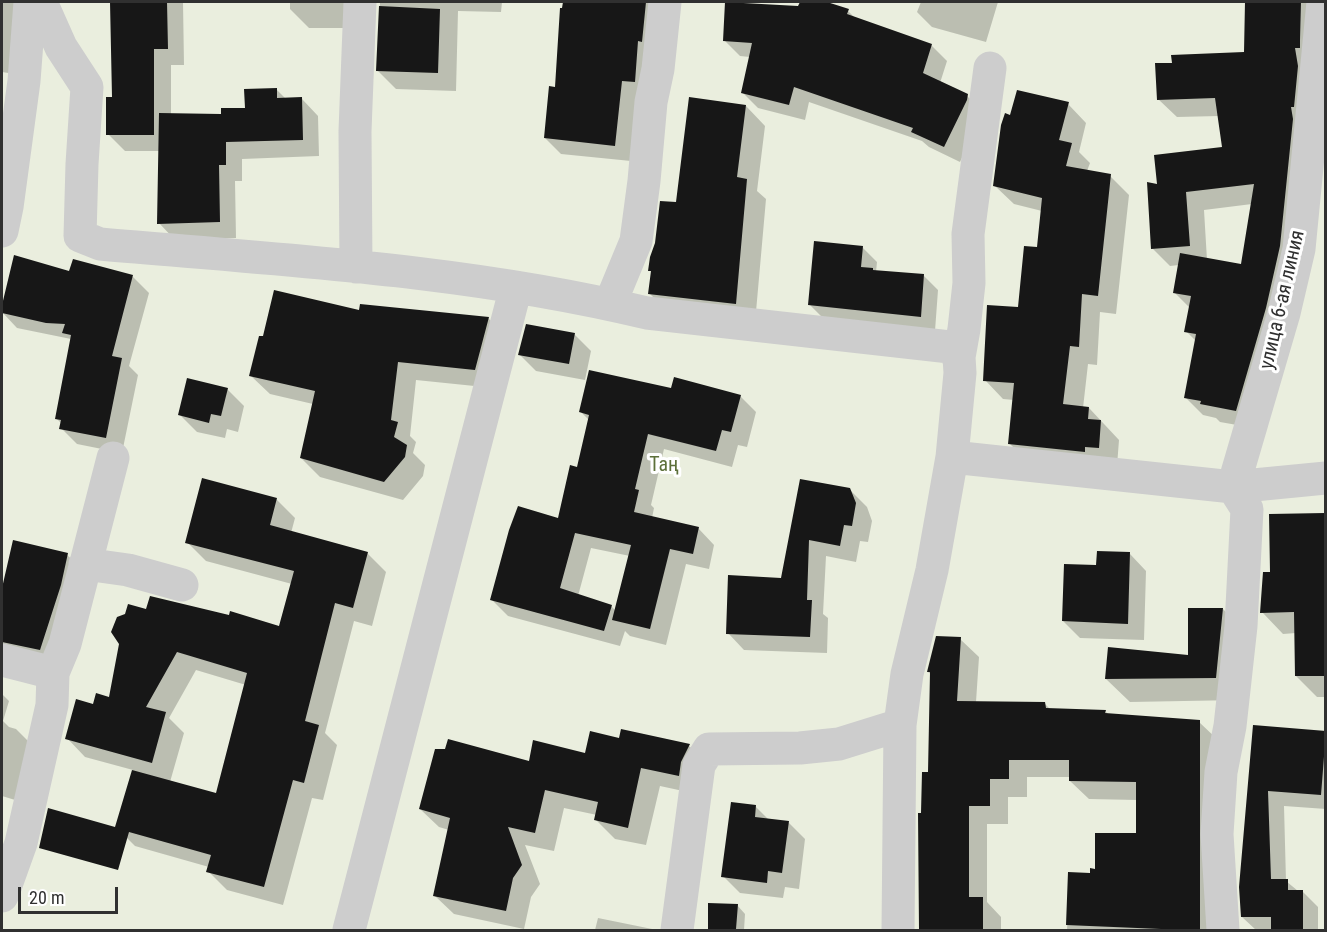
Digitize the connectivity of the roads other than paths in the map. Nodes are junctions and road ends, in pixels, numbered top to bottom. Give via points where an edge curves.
1 (30, 2) edge
2 (41, 2) edge
3 (360, 2) edge
4 (664, 2) edge
5 (1323, 2) edge
6 (990, 68) dead end
7 (2, 231) edge
8 (356, 267) junction
9 (516, 287) junction
10 (610, 304) junction
11 (959, 357) junction
12 (952, 457) junction
13 (112, 458) dead end
14 (1326, 478) edge
15 (1233, 487) junction
16 (85, 564) junction
17 (182, 585) dead end
18 (2, 660) edge
19 (53, 673) junction
20 (900, 725) junction
21 (2, 896) edge
22 (349, 930) edge
23 (676, 930) edge
24 (898, 930) edge
25 (1223, 930) edge

1 - 7 street via 24,81
2 - 8 street via 61,47 87,87 80,236 100,244
3 - 8 street via 355,130
4 - 10 street via 636,241
5 - 15 street, улица 6-ая линия via 1299,249
6 - 11 street via 968,234 969,283
8 - 9 street
9 - 10 street
9 - 22 street
10 - 11 street via 647,313 950,347
11 - 12 street
12 - 15 street
12 - 20 street
13 - 16 street
14 - 15 street
15 - 25 street via 1246,508 1241,626 1221,772 1217,834
16 - 17 street via 128,570
16 - 19 street via 65,644
18 - 19 street
19 - 21 street via 52,705 21,843
20 - 23 street via 839,744 709,749 699,765
20 - 24 street

